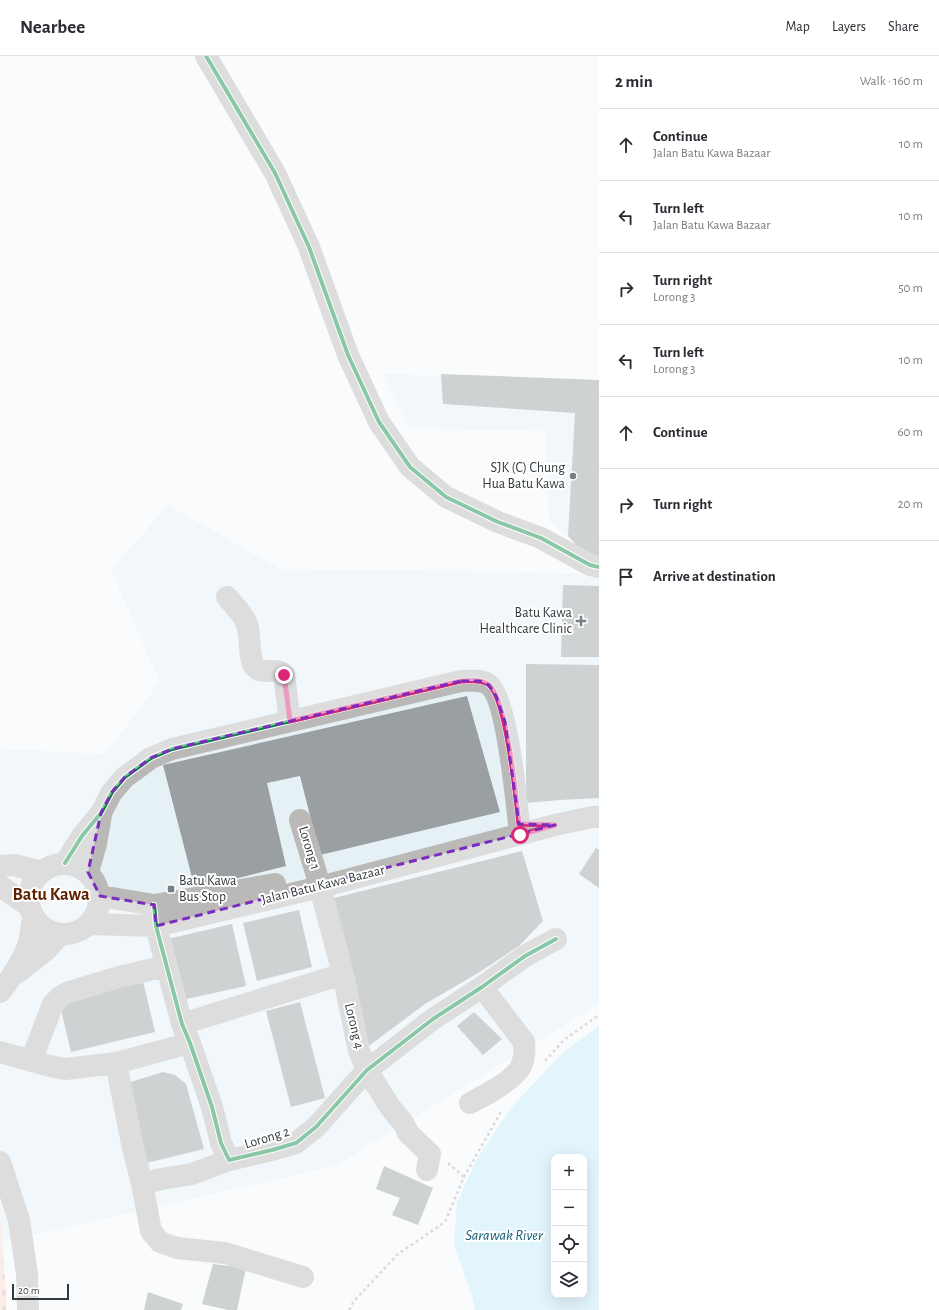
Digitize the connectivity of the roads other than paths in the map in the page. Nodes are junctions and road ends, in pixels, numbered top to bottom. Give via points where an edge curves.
1 (206, 56) edge
2 (599, 567) edge
3 (227, 597) dead end
4 (290, 721) junction
5 (101, 814) junction
6 (599, 817) edge
7 (300, 820) dead end
8 (519, 824) junction
9 (555, 825) junction
10 (65, 863) junction
11 (0, 866) edge
12 (41, 872) junction
13 (88, 872) junction
14 (319, 881) junction
15 (0, 886) edge
16 (100, 896) junction
17 (31, 911) junction
18 (155, 916) junction
19 (89, 924) junction
20 (60, 934) junction
21 (556, 940) dead end
22 (166, 966) junction
23 (343, 974) junction
24 (6, 984) edge
25 (482, 987) junction
26 (186, 1033) junction
27 (0, 1052) edge
28 (31, 1061) junction
29 (116, 1063) junction
30 (367, 1070) junction
31 (470, 1103) dead end
32 (229, 1160) junction
33 (0, 1162) edge
34 (427, 1170) dead end
35 (142, 1184) junction
36 (304, 1277) dead end
37 (32, 1308) edge

1 - 2 street via 275,173 309,247 348,354 379,422 410,467 446,497 498,522 541,538 590,565
3 - 4 street via 247,624 254,665 260,671 278,671 284,675
4 - 5 street via 172,749 151,758 125,777 112,792
4 - 8 street via 461,681 480,681 489,685 496,696 505,722
5 - 10 street via 82,836
5 - 13 street
6 - 9 street, Jalan Batu Kawa Bazaar via 592,816
7 - 14 street, Lorong 1
8 - 9 street, Jalan Batu Kawa Bazaar
8 - 14 street, Jalan Batu Kawa Bazaar
9 - 14 street, Jalan Batu Kawa Bazaar
10 - 12 street via 53,865
10 - 13 street
11 - 12 street via 14,865
12 - 17 street via 28,895
13 - 16 street
14 - 18 street, Jalan Batu Kawa Bazaar
14 - 23 street, Lorong 4
15 - 17 street
16 - 18 street, Jalan Batu Kawa Bazaar
16 - 19 street via 98,910
17 - 20 street via 41,926
17 - 24 street via 30,940 24,956
18 - 19 street, Jalan Batu Kawa Bazaar
18 - 22 street, Lorong 2
19 - 20 street via 72,933
20 - 24 street via 46,950
21 - 25 street, Lorong 2 via 525,956
22 - 26 street, Lorong 2
22 - 28 street via 119,977 61,996 53,1004
23 - 26 street
23 - 30 street, Lorong 4 via 359,1051
25 - 30 street, Lorong 2
25 - 31 street via 524,1042 526,1052 521,1067 514,1076
26 - 29 street
26 - 32 street, Lorong 2
27 - 28 street
28 - 29 street via 65,1068
29 - 35 street
30 - 32 street, Lorong 2 via 316,1127 296,1143
30 - 34 street, Lorong 4 via 408,1133 430,1154
32 - 35 street via 192,1174
33 - 37 street via 19,1220
35 - 36 street via 151,1231 160,1242 176,1248 225,1252

